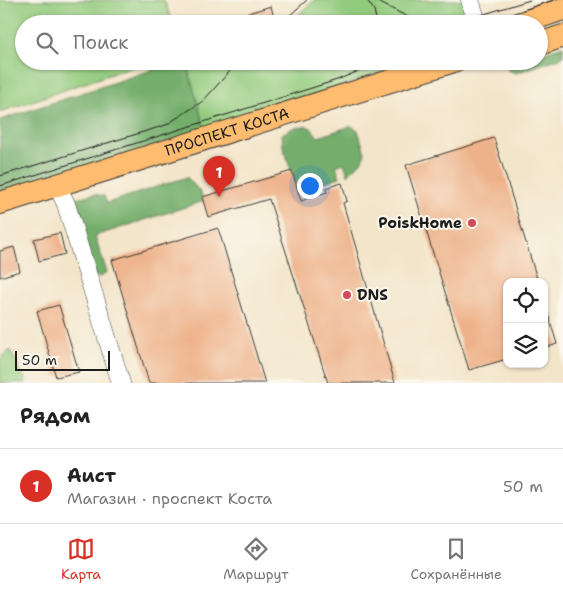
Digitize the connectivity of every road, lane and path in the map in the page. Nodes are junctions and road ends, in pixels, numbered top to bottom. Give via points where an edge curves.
1 (470, 0) edge
2 (563, 9) edge
3 (473, 15) edge
4 (545, 15) edge
5 (563, 36) edge
6 (548, 41) edge
7 (425, 70) edge
8 (57, 185) junction
9 (0, 203) edge
10 (120, 382) edge

1 - 3 street
2 - 4 main road
5 - 6 main road
7 - 8 main road, ПРОСПЕКТ КОСТА
8 - 9 main road, ПРОСПЕКТ КОСТА
8 - 10 street via 66,204

